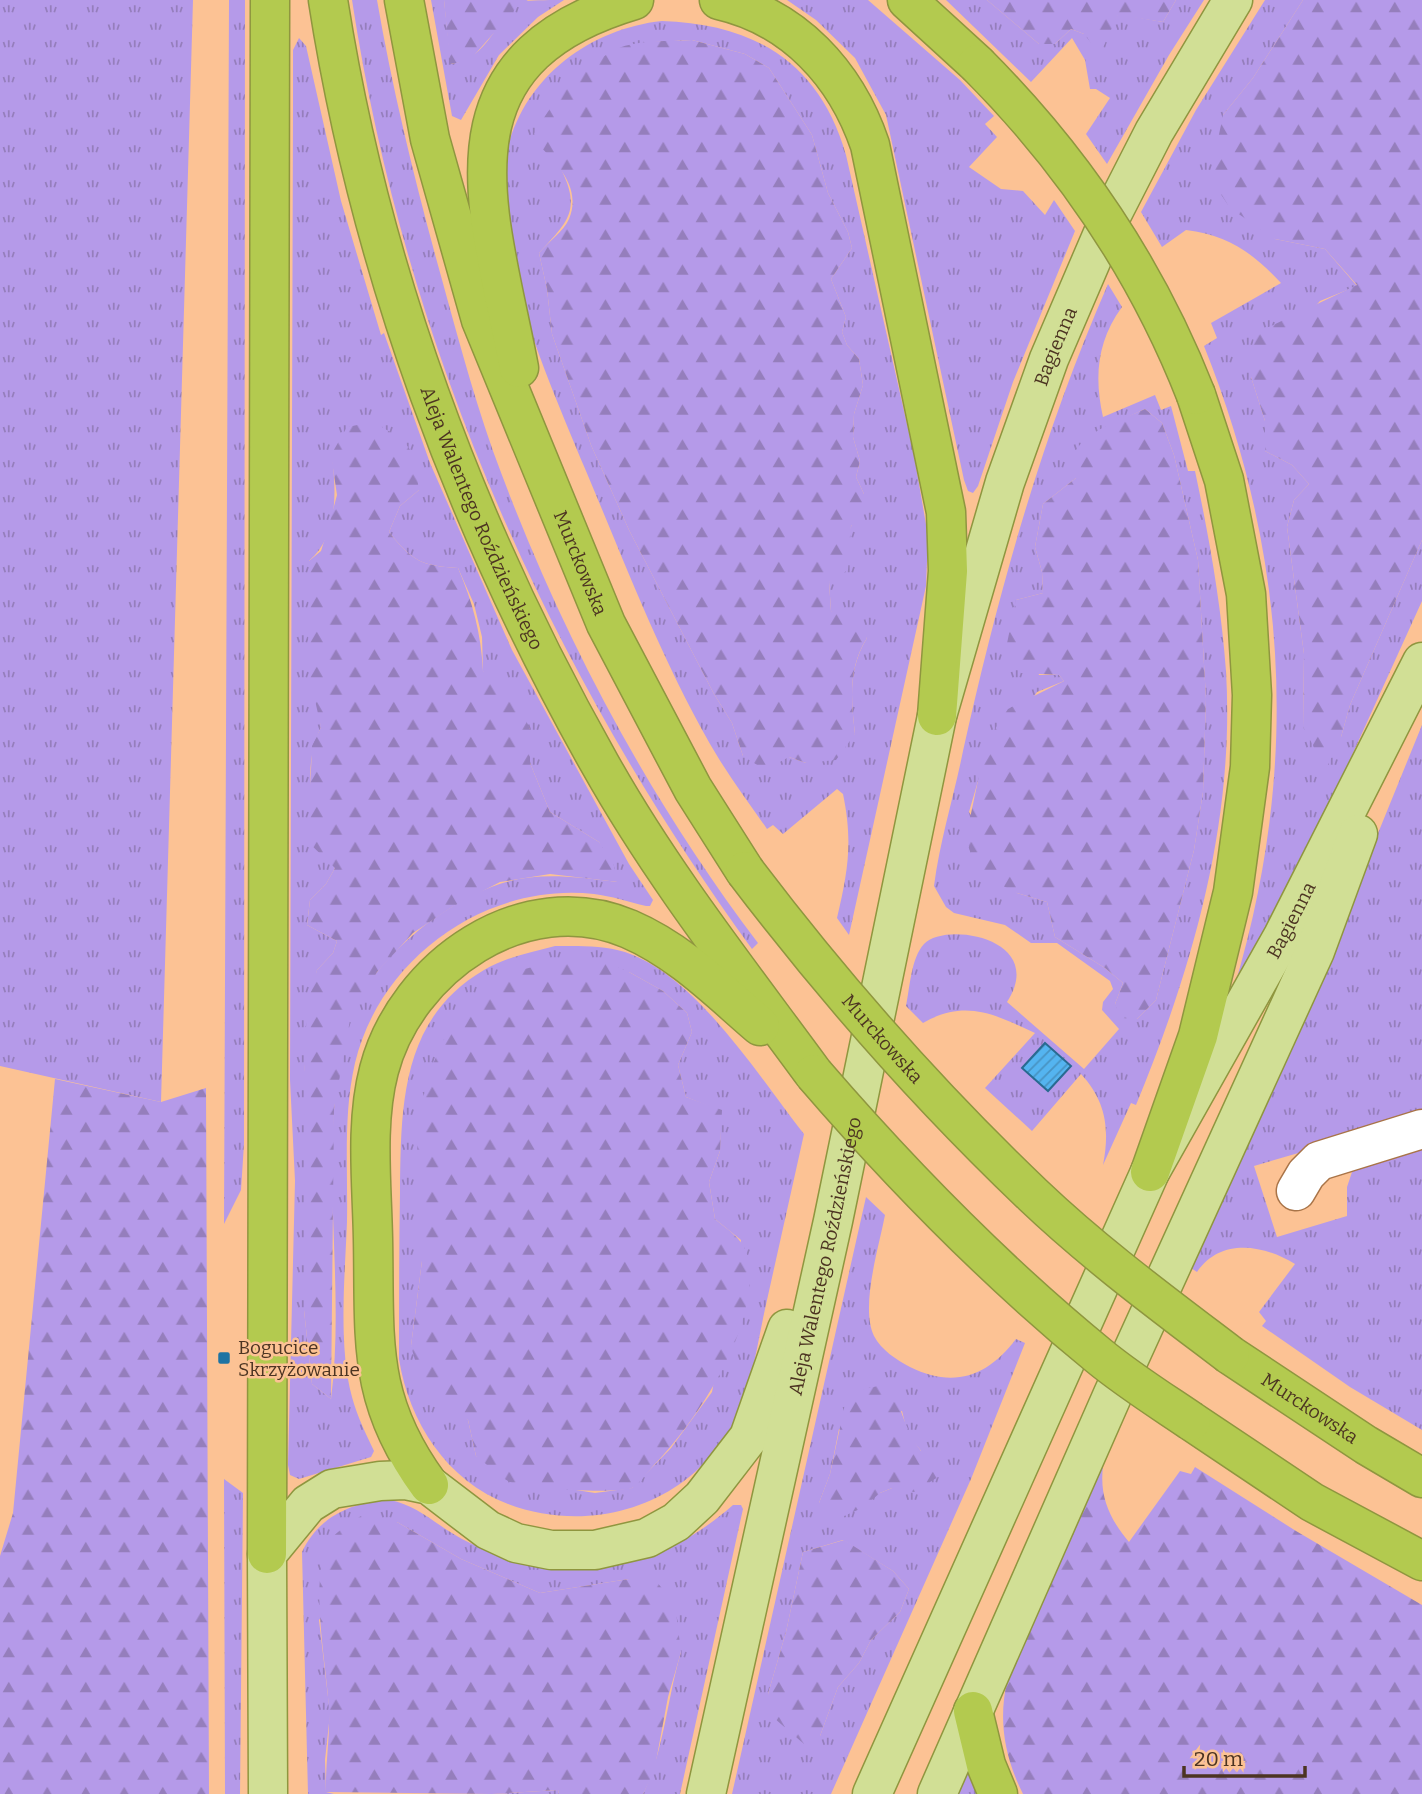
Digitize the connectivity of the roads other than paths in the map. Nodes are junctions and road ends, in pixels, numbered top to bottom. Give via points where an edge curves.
1 (270, 0) edge
2 (328, 0) edge
3 (404, 0) edge
4 (634, 0) edge
5 (719, 0) edge
6 (906, 0) edge
7 (1233, 0) edge
8 (533, 439) junction
9 (1421, 665) edge
10 (937, 716) junction
11 (740, 994) junction
12 (1422, 1129) edge
13 (1150, 1172) junction
14 (1296, 1191) dead end
15 (833, 1221) junction
16 (1422, 1478) edge
17 (429, 1485) junction
18 (267, 1554) junction
19 (1422, 1560) edge
20 (973, 1711) junction
21 (270, 1749) junction
22 (268, 1794) edge
23 (286, 1794) edge
24 (706, 1794) edge
25 (872, 1794) edge
26 (937, 1794) edge
27 (998, 1794) edge

1 - 18 highway
2 - 11 highway, Aleja Walentego Roździeńskiego via 370,200 420,370 471,503 519,610 601,766 684,895
3 - 8 highway via 430,139 481,320
4 - 8 highway via 582,19 546,42 520,67 491,123 485,166 489,212
5 - 10 highway via 751,9 813,49 858,110 870,145 946,512 948,571
6 - 13 highway, bridge via 977,64 1064,161 1096,206 1135,267 1180,354 1224,480 1245,594 1252,695 1250,767 1233,892 1198,1036
7 - 10 main road, Bagienna via 1154,132 1073,299 1021,429
8 - 16 highway, Murckowska, bridge via 606,624 693,789 745,871 862,1019 1034,1196 1122,1273 1230,1355
9 - 13 main road, Bagienna via 1283,936
9 - 20 main road via 1315,951
10 - 15 main road, Aleja Walentego Roździeńskiego
11 - 17 highway via 659,943 626,928 586,917 557,917 492,934 468,948 435,973 402,1014 388,1041 373,1097 374,1339 378,1382 388,1414 408,1457
11 - 19 highway, bridge via 889,1161 1101,1358 1312,1502
12 - 14 lane via 1319,1161
13 - 25 main road
15 - 17 main road via 783,1337 749,1437 723,1474 676,1522 647,1538 595,1550 551,1550 516,1543 488,1530
15 - 24 main road, Aleja Walentego Roździeńskiego
17 - 18 main road via 380,1480 332,1489 308,1504
18 - 21 main road
20 - 26 main road
20 - 27 highway
21 - 22 main road
21 - 23 lane

